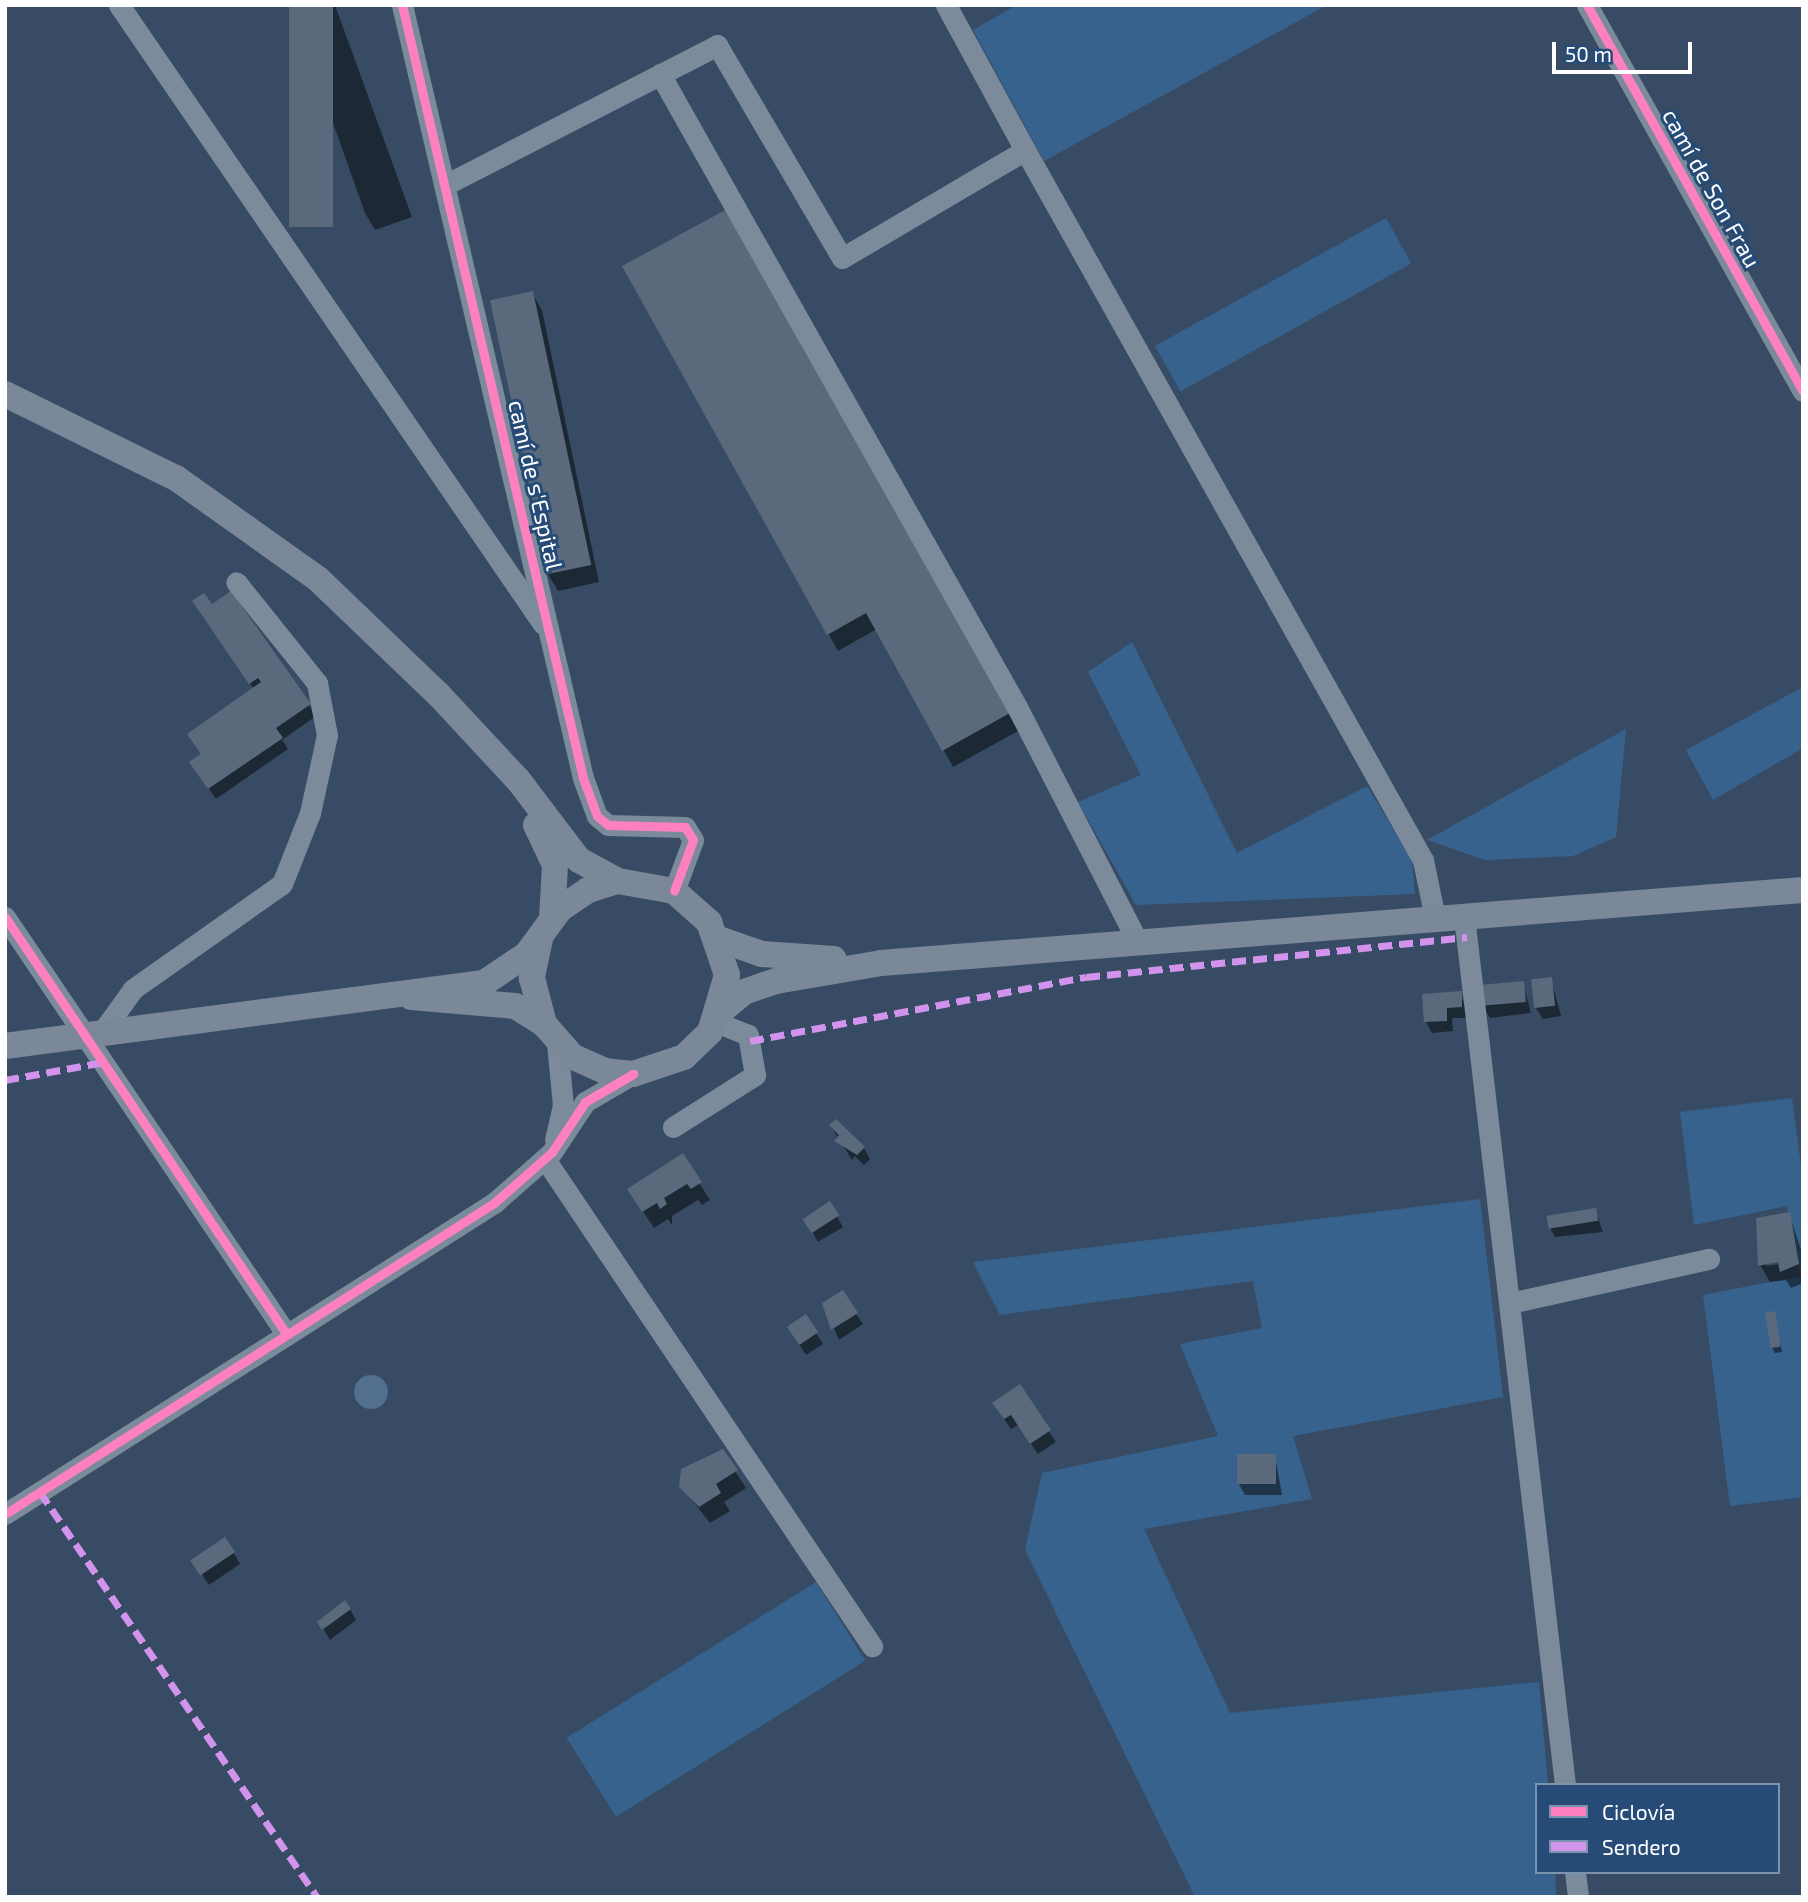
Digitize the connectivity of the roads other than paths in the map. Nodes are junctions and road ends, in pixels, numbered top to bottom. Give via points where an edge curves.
1 (119, 5) edge
2 (402, 5) edge
3 (946, 5) edge
4 (1587, 5) edge
5 (660, 74) junction
6 (1025, 150) junction
7 (447, 184) junction
8 (1803, 391) edge
9 (5, 394) edge
10 (236, 582) dead end
11 (550, 635) junction
12 (504, 769) junction
13 (618, 881) junction
14 (1803, 890) edge
15 (674, 891) junction
16 (1464, 916) junction
17 (5, 917) edge
18 (1435, 918) junction
19 (546, 928) junction
20 (719, 939) junction
21 (1138, 942) junction
22 (881, 963) junction
23 (411, 997) junction
24 (718, 1017) junction
25 (94, 1030) junction
26 (551, 1033) junction
27 (5, 1045) edge
28 (632, 1074) junction
29 (673, 1127) dead end
30 (548, 1156) junction
31 (1709, 1259) dead end
32 (1510, 1303) junction
33 (287, 1335) junction
34 (5, 1514) edge
35 (872, 1646) dead end
36 (1565, 1783) edge
37 (1575, 1874) edge
38 (1578, 1897) edge

1 - 11 street
2 - 7 street, camí de s'Espital
3 - 6 street
4 - 8 street, camí de Son Frau
5 - 6 street via 717,45 842,258
5 - 7 street
5 - 21 street via 1017,707
6 - 18 street via 1423,860
7 - 11 street, camí de s'Espital
9 - 12 main road via 176,478 318,579 439,695
10 - 25 street via 317,683 327,735 310,813 282,884 133,989
11 - 15 street, camí de s'Espital via 597,816 626,829 685,827 693,841
12 - 13 main road via 579,860
12 - 19 main road via 551,852
13 - 15 main road
13 - 19 main road via 588,890
14 - 16 main road
15 - 20 main road
16 - 18 main road
16 - 32 street
17 - 25 street
18 - 21 main road
19 - 23 main road via 512,968 484,983
19 - 26 main road via 532,978
20 - 22 main road via 775,957
20 - 24 main road via 727,975
21 - 22 main road
22 - 24 main road via 776,981 744,992
23 - 25 main road
23 - 26 main road via 484,999 515,1006
24 - 28 main road via 684,1058
24 - 29 street via 748,1035 755,1074
25 - 27 main road
25 - 33 street
26 - 28 main road via 605,1071
26 - 30 street via 563,1106
28 - 30 street via 585,1102
30 - 33 street via 494,1203
30 - 35 street
31 - 32 street
32 - 36 street
33 - 34 street
37 - 38 street

